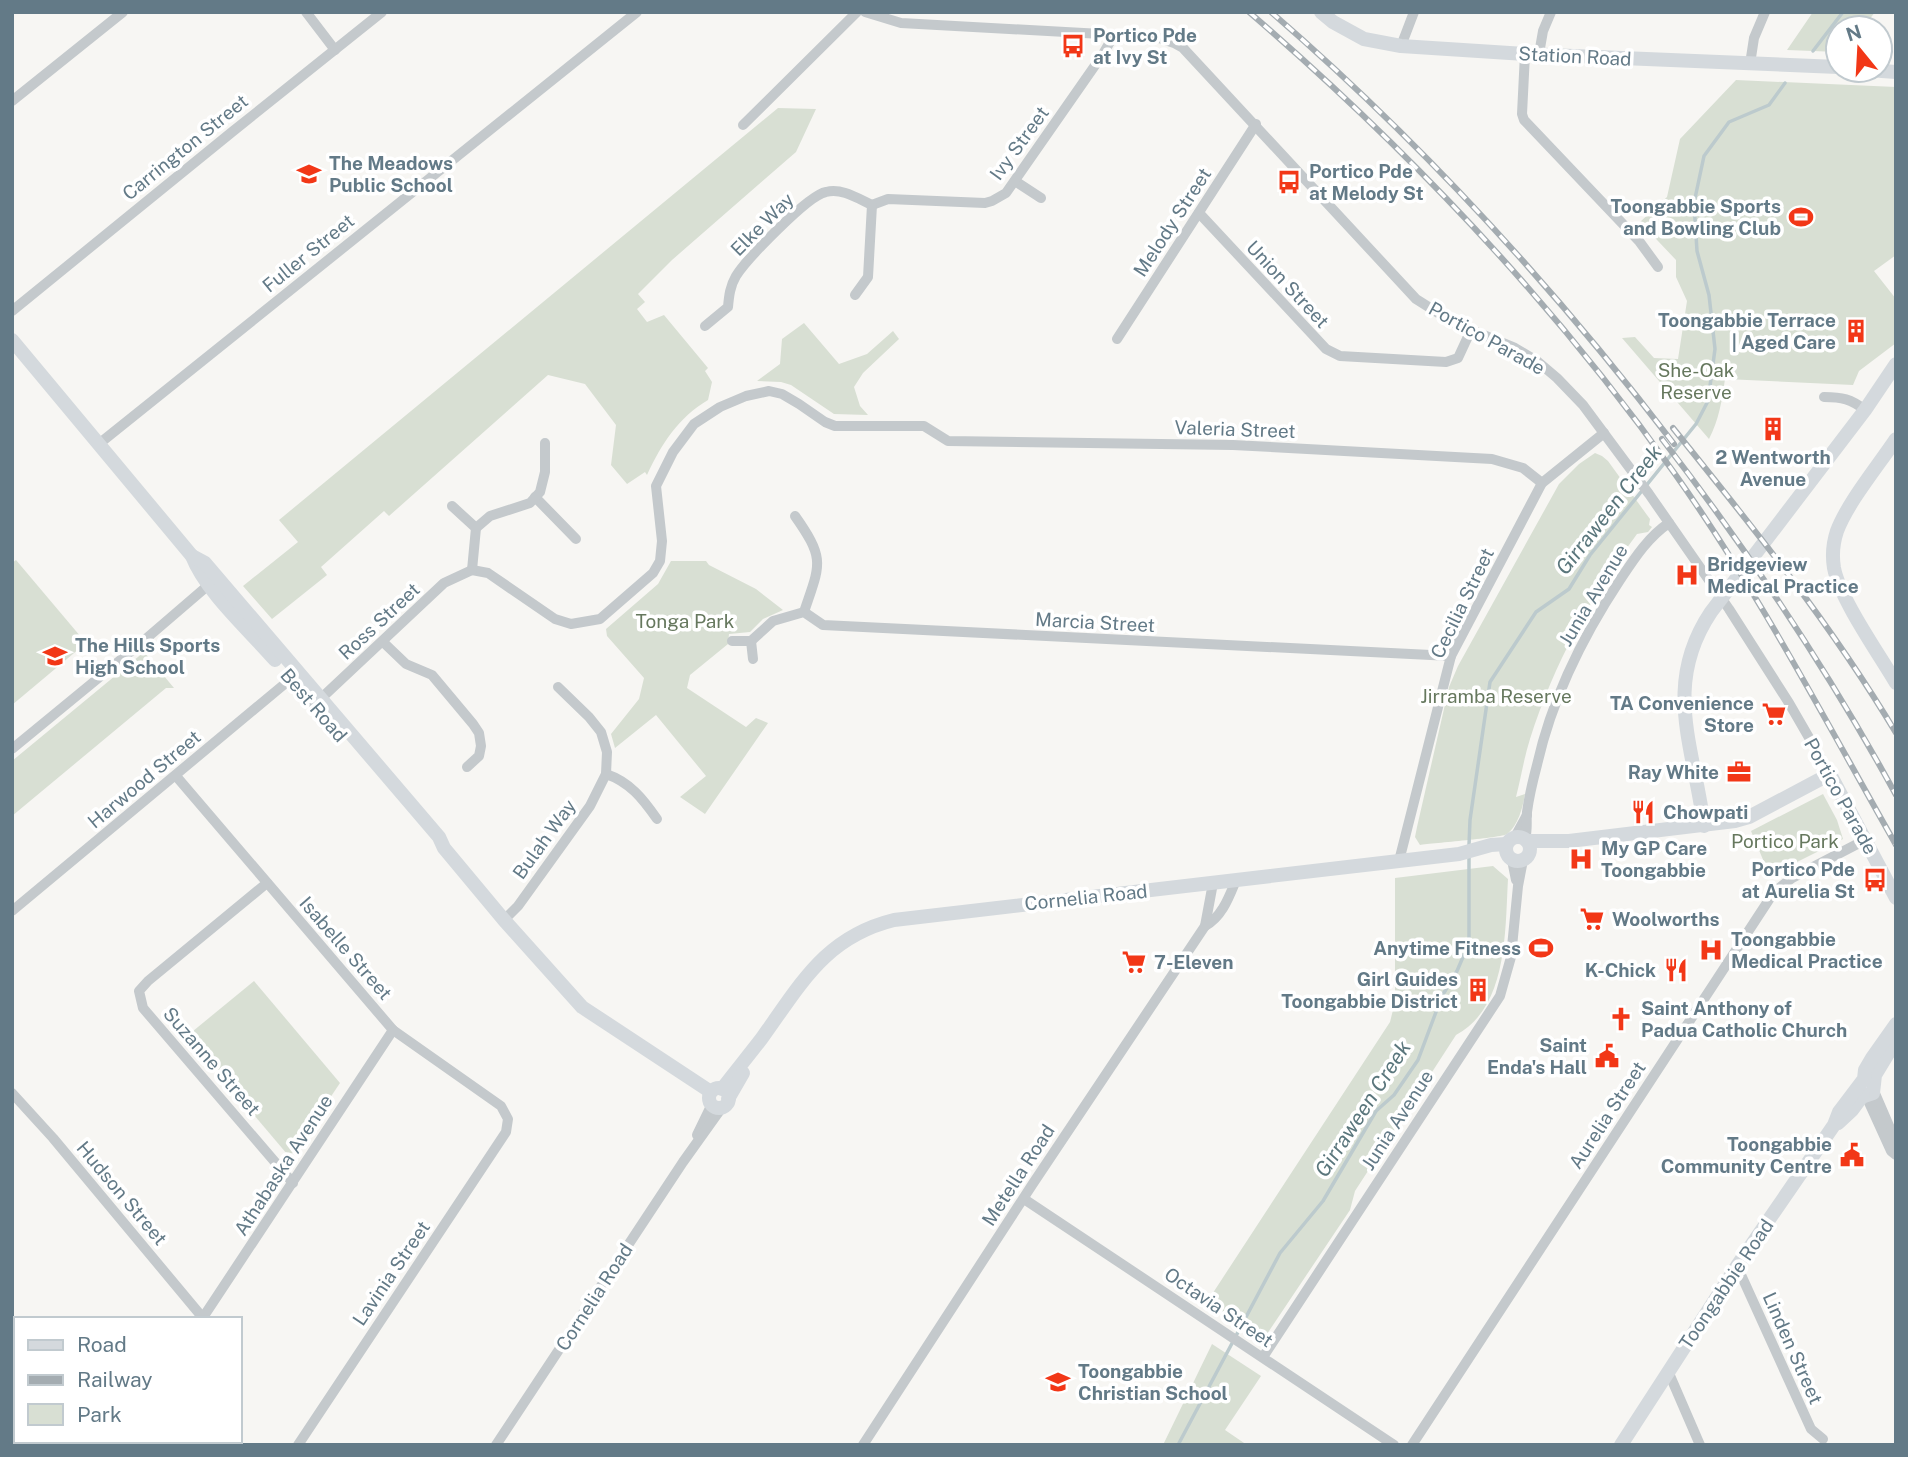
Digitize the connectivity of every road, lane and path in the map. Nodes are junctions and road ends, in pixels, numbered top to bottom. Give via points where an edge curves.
1 (123, 12) edge
2 (306, 12) edge
3 (382, 12) edge
4 (637, 12) edge
5 (857, 12) edge
6 (865, 12) edge
7 (1321, 12) edge
8 (1414, 12) edge
9 (1551, 12) edge
10 (1765, 12) edge
11 (1114, 35) junction
12 (1401, 46) junction
13 (335, 50) junction
14 (1532, 54) junction
15 (1750, 64) junction
16 (1824, 67) edge
17 (12, 101) edge
18 (1256, 124) junction
19 (743, 125) dead end
20 (1015, 180) junction
21 (1041, 198) dead end
22 (872, 205) junction
23 (1199, 213) junction
24 (1658, 267) dead end
25 (856, 295) dead end
26 (12, 311) edge
27 (705, 326) dead end
28 (1471, 330) junction
29 (1117, 339) dead end
30 (12, 340) edge
31 (1896, 364) edge
32 (1896, 381) edge
33 (1824, 397) dead end
34 (1865, 410) junction
35 (1604, 433) junction
36 (1896, 439) edge
37 (100, 443) junction
38 (545, 443) dead end
39 (1542, 483) junction
40 (535, 497) junction
41 (452, 506) dead end
42 (795, 516) dead end
43 (1669, 523) junction
44 (476, 528) junction
45 (576, 539) dead end
46 (472, 570) junction
47 (213, 582) junction
48 (804, 612) junction
49 (732, 641) dead end
50 (751, 641) junction
51 (383, 642) junction
52 (1451, 656) junction
53 (753, 659) dead end
54 (295, 675) junction
55 (1896, 683) edge
56 (558, 687) dead end
57 (318, 702) junction
58 (12, 749) edge
59 (467, 766) dead end
60 (607, 774) junction
61 (1830, 774) junction
62 (176, 776) junction
63 (657, 818) dead end
64 (1704, 826) junction
65 (1865, 839) junction
66 (1518, 849) junction
67 (1399, 861) junction
68 (1236, 880) junction
69 (267, 883) junction
70 (1213, 883) junction
71 (1896, 898) edge
72 (12, 911) edge
73 (504, 920) junction
74 (1205, 926) junction
75 (1896, 1024) edge
76 (393, 1030) junction
77 (1896, 1041) edge
78 (1866, 1089) junction
79 (12, 1093) edge
80 (719, 1098) junction
81 (508, 1119) joint
82 (1896, 1142) edge
83 (1896, 1155) edge
84 (293, 1183) junction
85 (1024, 1199) junction
86 (1737, 1266) junction
87 (202, 1317) edge
88 (204, 1317) edge
89 (1263, 1357) junction
90 (1668, 1371) junction
91 (1823, 1439) dead end
92 (298, 1445) edge
93 (498, 1445) edge
94 (863, 1445) edge
95 (1394, 1445) edge
96 (1412, 1445) edge
97 (1621, 1445) edge
98 (1700, 1445) edge

1 - 17 street
2 - 13 street
3 - 13 street, Carrington Street
4 - 37 street, Fuller Street
5 - 19 street
6 - 11 street, Portico Parade via 901,23
7 - 12 main road, Station Road via 1364,39
8 - 12 street
9 - 14 street
10 - 15 street
11 - 18 street, Portico Parade via 1156,37 1183,48
11 - 20 street, Ivy Street
12 - 14 main road, Station Road
13 - 26 street, Carrington Street
14 - 15 main road, Station Road
14 - 24 street via 1524,120
15 - 16 main road, Station Road
18 - 23 street, Melody Street
18 - 28 street, Portico Parade via 1416,299
20 - 21 street
20 - 22 street, Ivy Street via 1006,193 985,203 888,199
22 - 25 street via 867,277
22 - 27 street, Elke Way via 841,191 824,192 802,206 754,253 730,288 728,307
23 - 28 street, Union Street via 1326,349 1340,356 1446,362 1458,358
23 - 29 street, Melody Street
28 - 35 street, Portico Parade via 1537,361 1571,391
30 - 37 main road, Best Road
31 - 34 main road
32 - 34 main road
33 - 34 street via 1843,397
34 - 64 main road via 1711,612 1692,645 1683,688
35 - 39 street, Cecilia Street
35 - 43 street, Portico Parade
36 - 55 main road via 1841,521 1833,555 1840,586
37 - 47 main road, Best Road via 192,556 198,571
38 - 40 street via 545,472
39 - 46 street, Valeria Street via 1523,468 1492,459 1233,445 948,441 924,426 835,426 769,391 705,415 682,436 656,486 662,541 657,567 600,619 571,624 555,619 488,573
39 - 52 street, Cecilia Street
40 - 44 street via 530,503 490,516
40 - 45 street
41 - 44 street
42 - 48 street via 819,557
43 - 61 street, Portico Parade via 1729,609
43 - 66 street, Junia Avenue via 1640,551 1585,636 1547,729
44 - 46 street
46 - 51 street, Ross Street via 444,583
47 - 54 main road, Best Road
47 - 58 street
48 - 50 street via 773,621
48 - 52 street, Marcia Street via 823,625
49 - 50 street
50 - 53 street
51 - 57 street, Ross Street
51 - 59 street via 406,664 432,675 473,724 481,751
52 - 67 street, Cecilia Street
54 - 57 main road, Best Road
54 - 62 street, Harwood Street
56 - 60 street via 601,732
57 - 73 main road, Best Road
60 - 63 street via 622,779
60 - 73 street, Bulah Way via 590,806
61 - 64 main road, Cornelia Road via 1749,817
61 - 65 main road, Portico Parade
62 - 69 street, Isabelle Street
62 - 72 street, Harwood Street
64 - 66 main road, Cornelia Road
65 - 71 main road, Portico Parade
65 - 96 street, Aurelia Street via 1774,892
66 - 67 main road, Cornelia Road
66 - 89 street, Junia Avenue via 1511,957 1500,996
67 - 68 main road, Cornelia Road
68 - 70 main road, Cornelia Road
68 - 74 street, Metella Road via 1219,914
69 - 76 street, Isabelle Street
69 - 84 street, Suzanne Street via 139,990 143,1007
70 - 74 street, Metella Road
70 - 80 main road, Cornelia Road via 894,920 865,928 821,958
73 - 80 main road, Best Road via 582,1007
74 - 85 street, Metella Road
75 - 78 main road, Toongabbie Road via 1865,1070
76 - 81 street, Isabelle Street via 501,1106
76 - 84 street, Athabaska Avenue
77 - 78 main road, Toongabbie Road
78 - 82 street
78 - 83 street
78 - 86 main road, Toongabbie Road via 1839,1111 1834,1125
79 - 87 street, Hudson Street
80 - 93 street, Cornelia Road via 683,1162
81 - 92 street, Lavinia Street via 506,1132
84 - 88 street, Athabaska Avenue
85 - 89 street, Octavia Street
85 - 94 street, Metella Road
86 - 90 main road, Toongabbie Road
86 - 91 street, Linden Street via 1811,1429
89 - 95 street, Octavia Street
90 - 97 main road, Toongabbie Road
90 - 98 street

